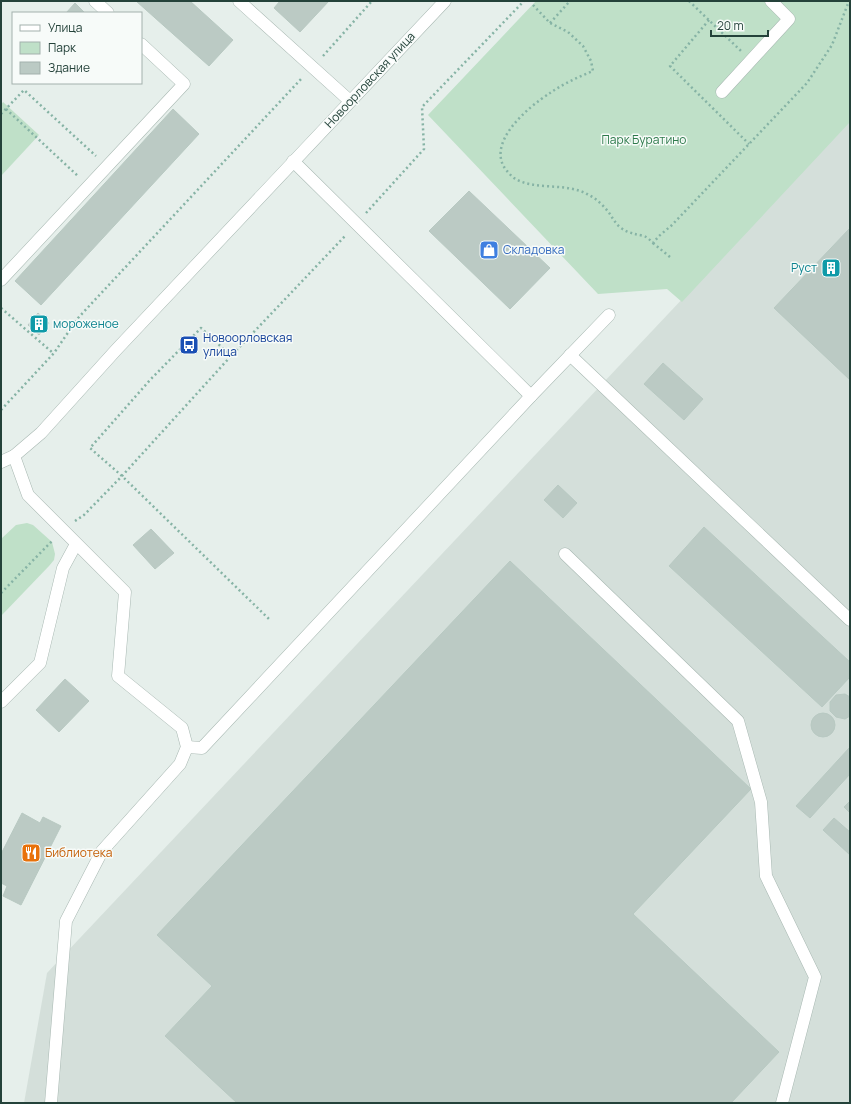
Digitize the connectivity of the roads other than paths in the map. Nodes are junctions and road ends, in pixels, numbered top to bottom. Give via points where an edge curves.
1 (94, 1) edge
2 (240, 1) edge
3 (445, 1) edge
4 (771, 1) edge
5 (107, 12) edge
6 (142, 45) edge
7 (722, 92) dead end
8 (350, 101) junction
9 (293, 161) junction
10 (1, 280) edge
11 (609, 315) dead end
12 (570, 355) junction
13 (531, 396) junction
14 (14, 456) junction
15 (1, 462) edge
16 (76, 544) junction
17 (565, 554) dead end
18 (850, 620) edge
19 (1, 702) edge
20 (187, 747) junction
21 (51, 1103) edge
22 (782, 1103) edge

1 - 5 street
2 - 8 street
3 - 8 street, Новоорловская улица
4 - 7 street via 789,19
6 - 10 street via 184,84
8 - 9 street, Новоорловская улица
9 - 13 street
9 - 14 street, Новоорловская улица via 41,434
11 - 12 street
12 - 13 street
12 - 18 street
13 - 20 street via 202,748
14 - 15 street, Новоорловская улица
14 - 16 street via 28,495
16 - 19 street via 63,568 40,663
16 - 20 street via 125,592 118,676 182,728
17 - 22 street via 738,721 761,802 766,876 815,977
20 - 21 street via 180,764 102,851 66,921

